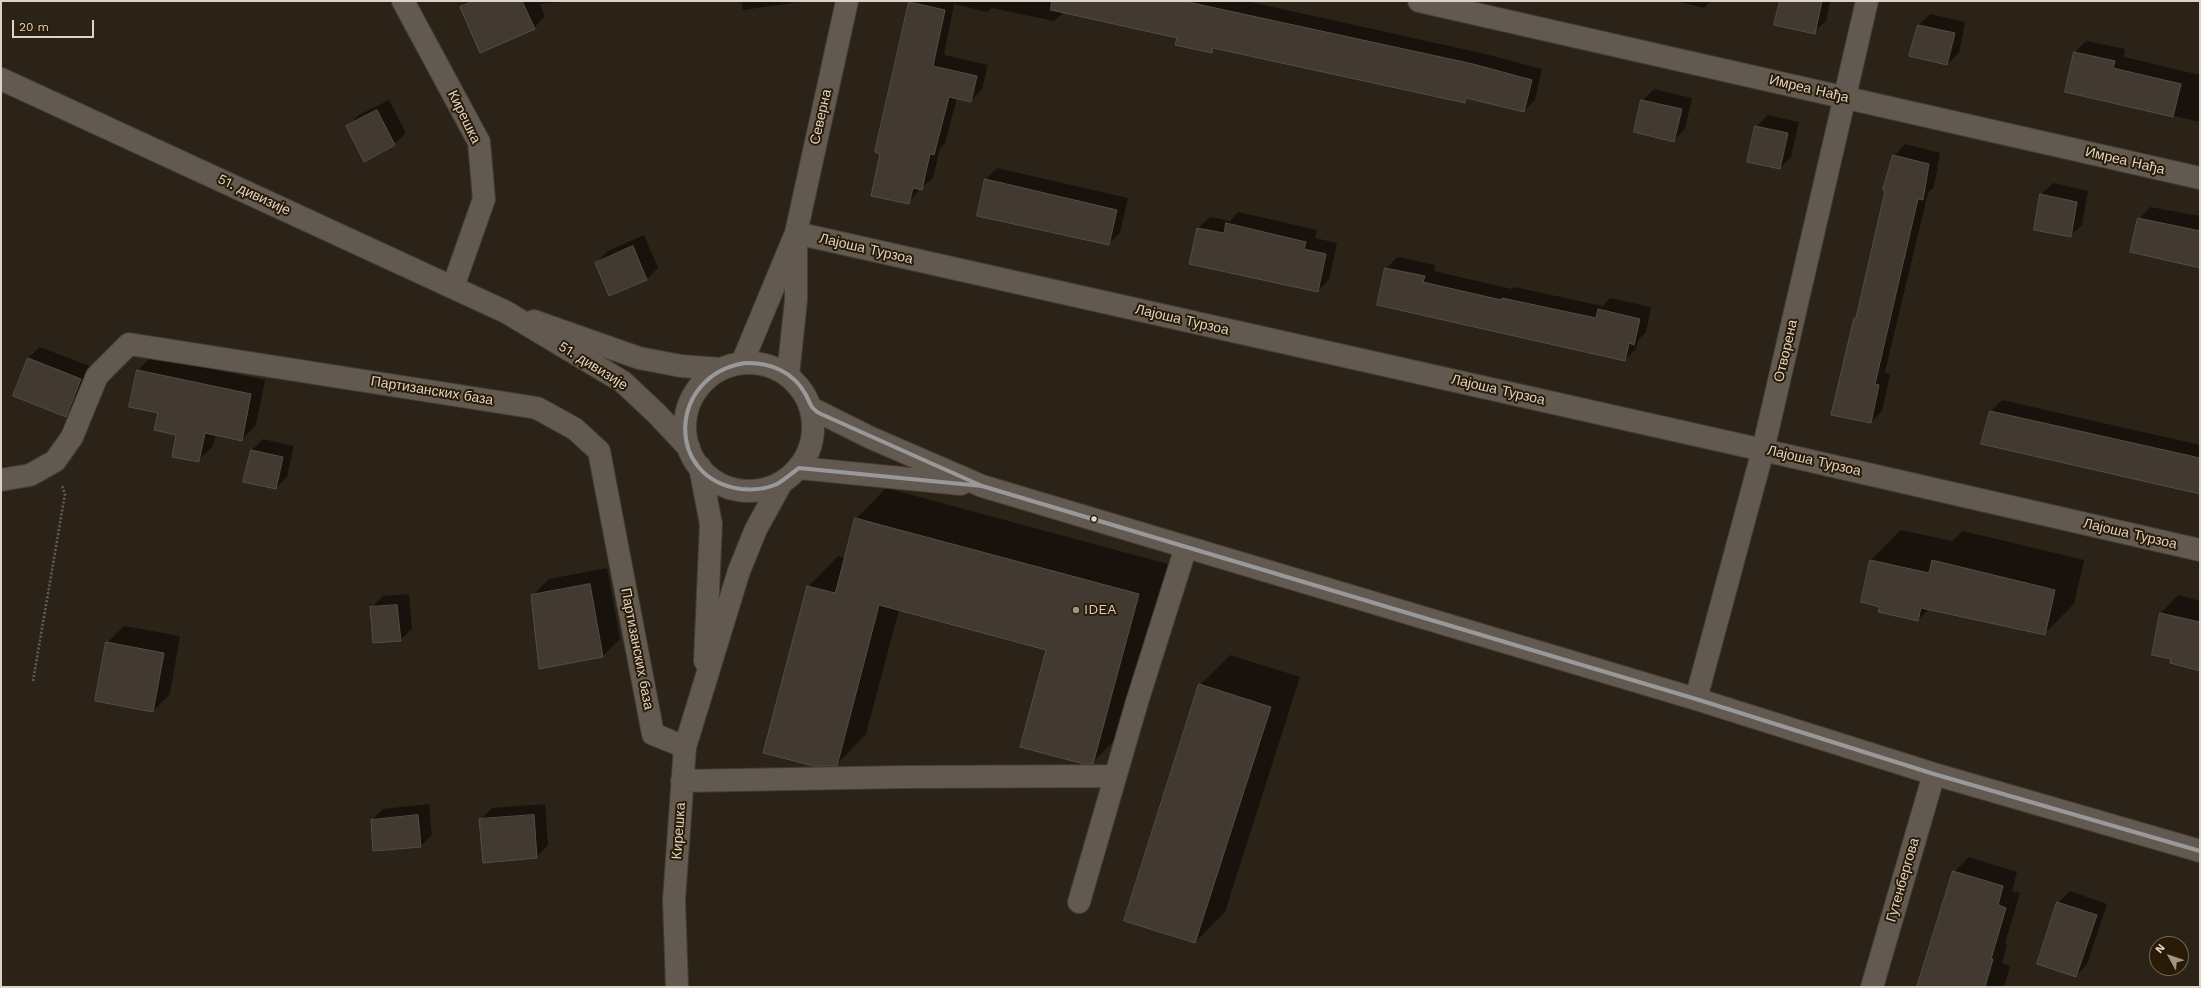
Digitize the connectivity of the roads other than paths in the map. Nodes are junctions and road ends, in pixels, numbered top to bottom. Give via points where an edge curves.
1 (403, 1) edge
2 (847, 1) edge
3 (1419, 1) edge
4 (1867, 1) edge
5 (1, 79) edge
6 (1846, 98) junction
7 (2200, 178) edge
8 (796, 233) junction
9 (453, 287) junction
10 (506, 312) junction
11 (742, 363) junction
12 (720, 369) junction
13 (788, 375) junction
14 (811, 408) junction
15 (688, 448) junction
16 (1763, 450) junction
17 (700, 467) junction
18 (799, 468) junction
19 (1, 480) edge
20 (782, 482) junction
21 (982, 486) junction
22 (1186, 547) junction
23 (2200, 550) edge
24 (704, 678) junction
25 (1696, 699) junction
26 (685, 747) junction
27 (1934, 774) junction
28 (1115, 776) junction
29 (682, 781) junction
30 (2200, 851) edge
31 (1078, 902) dead end
32 (677, 987) edge
33 (1872, 987) edge

1 - 9 street, Кирешка via 479,142 484,199
2 - 8 street, Северна
3 - 6 street, Имреа Нађа
4 - 6 street, Отворена
5 - 9 street, 51. дивизије
6 - 7 street, Имреа Нађа
6 - 16 street, Отворена
8 - 11 street, Северна
8 - 13 street, Северна via 796,300
8 - 16 street, Лајоша Турзоа
9 - 10 street, 51. дивизије
10 - 12 street, 51. дивизије via 568,331 639,358 681,366
10 - 15 street, 51. дивизије via 623,382
11 - 12 street
11 - 13 street via 766,364
12 - 15 street via 702,383 690,403 685,425
13 - 14 street via 806,395
14 - 18 street via 813,434 808,452
14 - 21 street via 869,437
15 - 17 street
16 - 23 street, Лајоша Турзоа
16 - 25 street, Отворена
17 - 20 street via 717,482 738,490 760,490
17 - 24 street, Кирешка via 711,524
18 - 20 street
18 - 21 street
19 - 26 street, Партизанских база via 30,475 55,461 72,437 97,376 129,344 537,408 575,429 599,451 653,734
20 - 24 street, Кирешка via 750,543
21 - 22 street
22 - 25 street
22 - 28 street
24 - 26 street, Кирешка
25 - 27 street
26 - 29 street, Кирешка
27 - 30 street
27 - 33 street, Гутенбергова
28 - 29 street
28 - 31 street
29 - 32 street, Кирешка via 674,900

